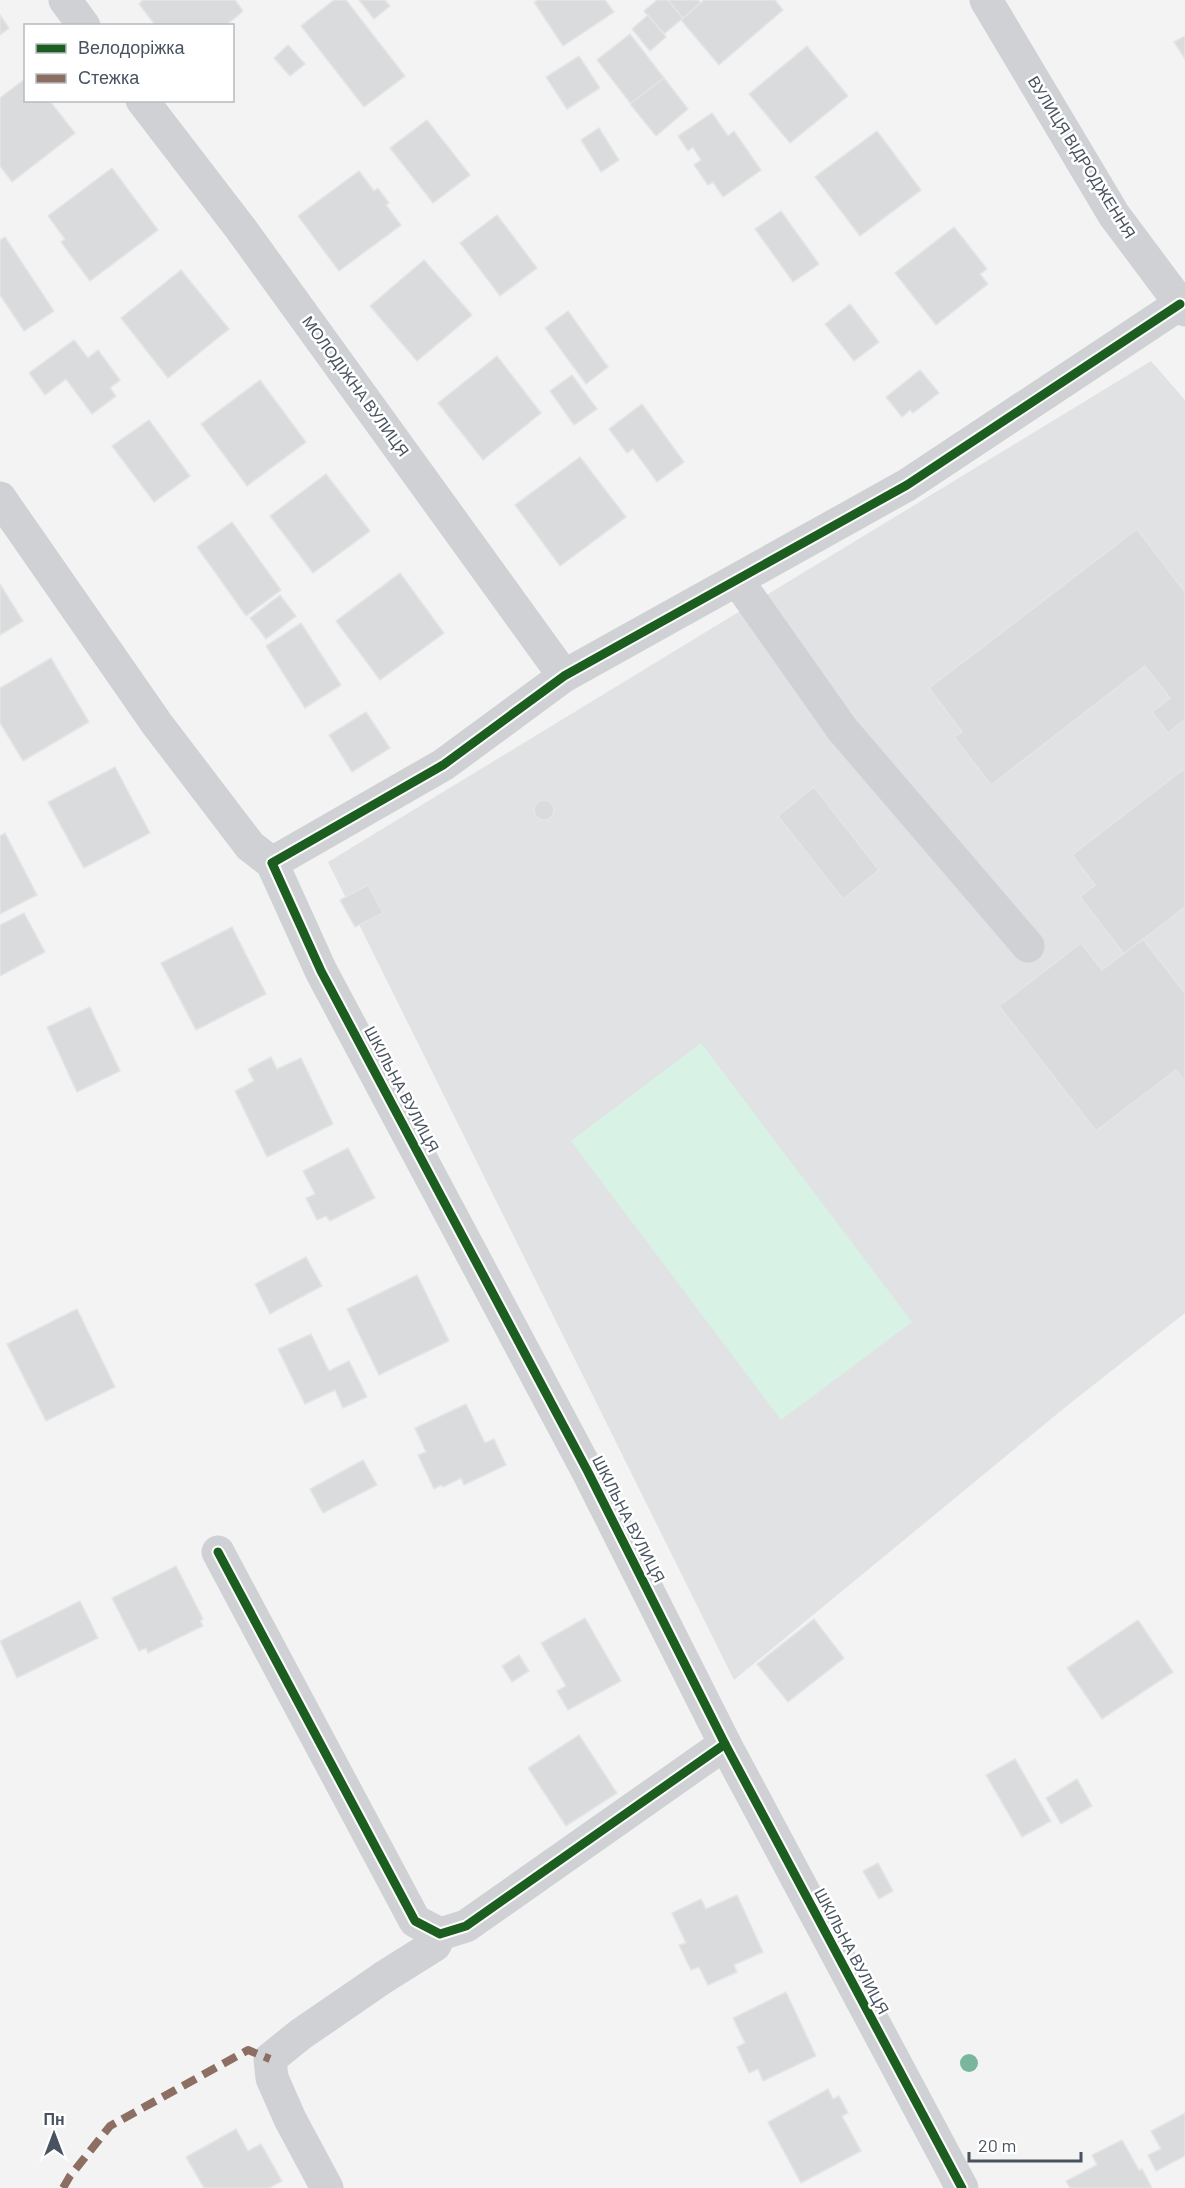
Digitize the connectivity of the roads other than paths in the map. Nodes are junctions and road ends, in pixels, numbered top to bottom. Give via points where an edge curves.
1 (65, 0) edge
2 (986, 0) edge
3 (83, 24) edge
4 (144, 102) edge
5 (1182, 307) edge
6 (0, 498) edge
7 (736, 580) junction
8 (564, 676) junction
9 (272, 863) junction
10 (1028, 946) dead end
11 (218, 1552) dead end
12 (725, 1744) junction
13 (440, 1934) junction
14 (327, 2188) edge
15 (962, 2188) edge

1 - 3 street
2 - 5 street, ВУЛИЦЯ ВІДРОДЖЕННЯ via 1114,215
4 - 8 street, МОЛОДІЖНА ВУЛИЦЯ via 242,229
5 - 7 street via 907,485
6 - 9 street via 157,723 250,846
7 - 8 street
7 - 10 street via 842,729
8 - 9 street via 444,765
9 - 12 street, ШКІЛЬНА ВУЛИЦЯ via 321,971 588,1472
11 - 13 street via 415,1922
12 - 13 street via 466,1926
12 - 15 street, ШКІЛЬНА ВУЛИЦЯ
13 - 14 street via 435,1945 270,2059 272,2078 290,2119

